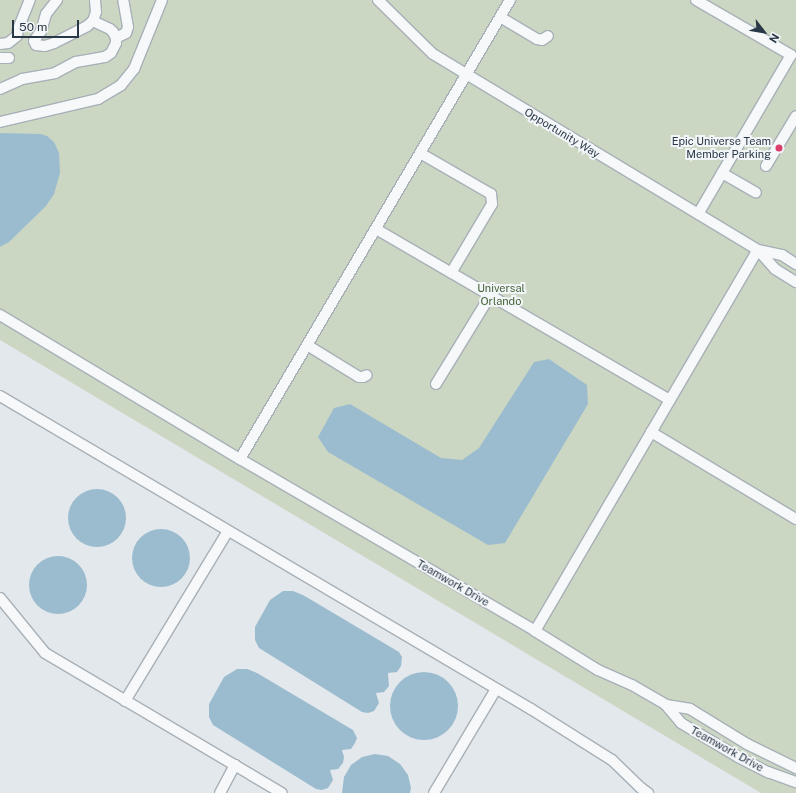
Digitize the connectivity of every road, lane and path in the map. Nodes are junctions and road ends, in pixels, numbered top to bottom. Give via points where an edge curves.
1 (30, 0) edge
2 (57, 0) edge
3 (95, 0) edge
4 (124, 0) edge
5 (162, 0) edge
6 (378, 0) edge
7 (510, 0) edge
8 (696, 0) edge
9 (500, 17) junction
10 (92, 21) junction
11 (548, 36) dead end
12 (116, 38) junction
13 (0, 44) edge
14 (466, 76) junction
15 (0, 90) edge
16 (796, 116) edge
17 (0, 122) edge
18 (420, 153) junction
19 (766, 166) dead end
20 (722, 173) junction
21 (756, 193) dead end
22 (698, 214) junction
23 (376, 229) junction
24 (758, 250) junction
25 (796, 264) edge
26 (451, 273) junction
27 (796, 282) edge
28 (490, 296) junction
29 (0, 315) edge
30 (307, 345) junction
31 (367, 375) dead end
32 (436, 384) dead end
33 (0, 396) edge
34 (670, 400) junction
35 (651, 432) junction
36 (240, 459) junction
37 (796, 519) edge
38 (228, 531) junction
39 (0, 598) edge
40 (535, 631) junction
41 (496, 689) junction
42 (125, 701) junction
43 (666, 705) junction
44 (755, 748) junction
45 (748, 761) junction
46 (235, 765) junction
47 (796, 768) edge
48 (796, 782) edge
49 (220, 793) edge
50 (282, 793) edge
51 (434, 793) edge
52 (648, 793) edge

1 - 13 street via 17,36 8,43
2 - 10 street via 46,14 41,31 34,41 36,45 54,43
3 - 10 street via 96,12
4 - 12 street via 128,27 126,33
5 - 17 street via 134,69 121,85 98,99
6 - 14 street, Opportunity Way via 433,54
7 - 9 street
8 - 20 street via 791,55
9 - 11 street via 537,39 542,40
9 - 14 street
10 - 12 street via 110,29
12 - 15 street via 114,49 105,57 76,62 61,71 22,79
14 - 18 street
14 - 22 street, Opportunity Way
16 - 19 street
18 - 23 street
18 - 26 street via 491,194 492,204
20 - 21 street
20 - 22 street
22 - 24 street, Opportunity Way
23 - 26 street
23 - 30 street
24 - 25 street, Opportunity Way via 782,255
24 - 27 street, Opportunity Way via 775,269
24 - 34 street
26 - 28 street
28 - 32 street
28 - 34 street
29 - 36 street, Teamwork Drive
30 - 31 street via 359,377
30 - 36 street
33 - 38 street
34 - 35 street
35 - 37 street
35 - 40 street
36 - 40 street, Teamwork Drive
38 - 41 street
38 - 42 street
39 - 42 street via 45,654
40 - 43 street, Teamwork Drive via 598,670 632,685
41 - 51 street
41 - 52 street via 612,760
42 - 46 street
43 - 44 street, Teamwork Drive via 690,709
43 - 45 street, Teamwork Drive via 681,723
44 - 45 street
44 - 47 street, Teamwork Drive
45 - 48 street, Teamwork Drive via 768,772
46 - 49 street
46 - 50 street

